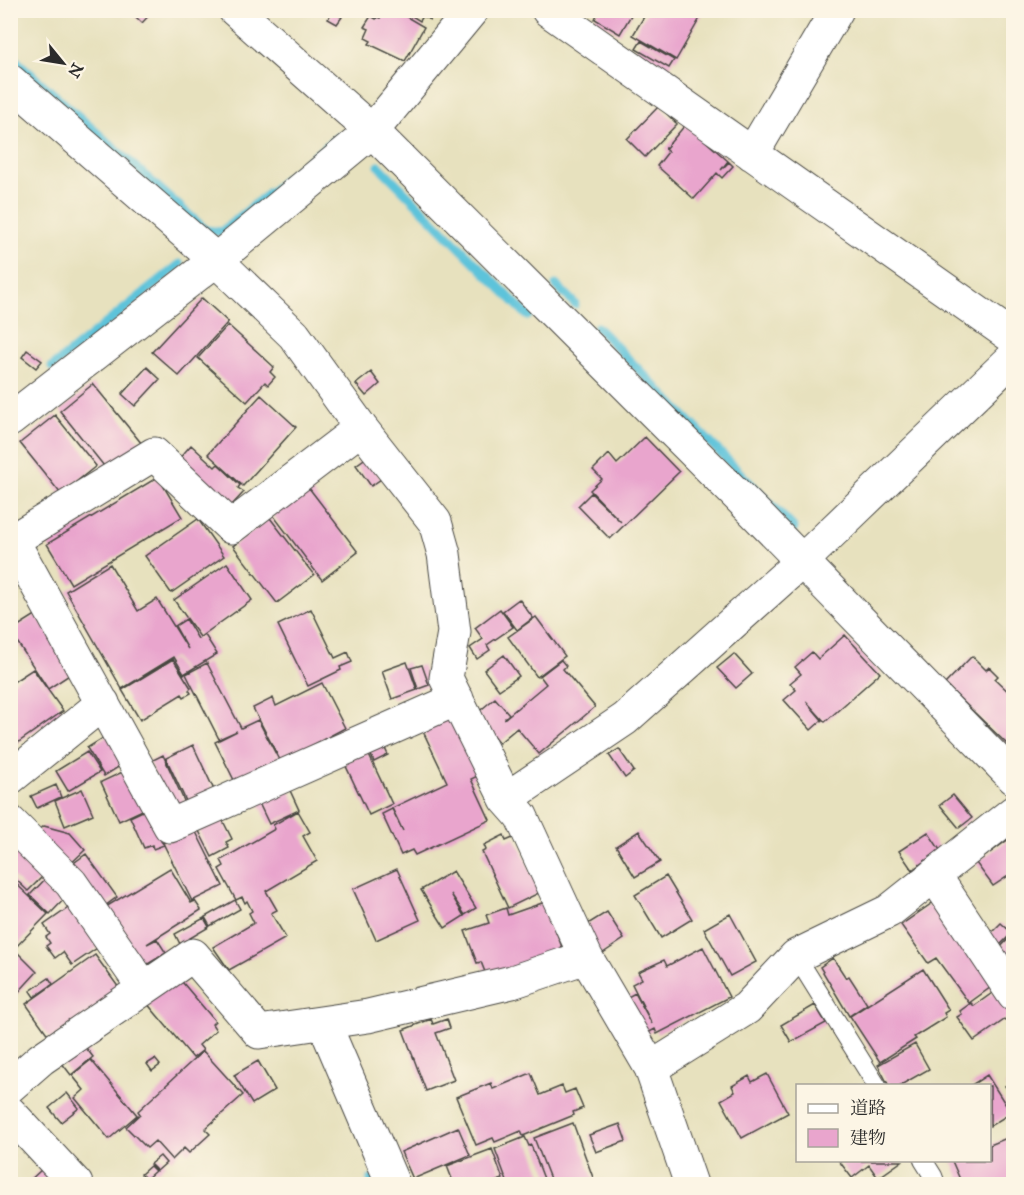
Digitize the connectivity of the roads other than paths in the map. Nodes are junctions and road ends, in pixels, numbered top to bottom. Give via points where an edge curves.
1 (235, 10) edge
2 (472, 10) edge
3 (548, 10) edge
4 (837, 10) edge
5 (10, 81) edge
6 (372, 131) junction
7 (752, 154) junction
8 (216, 260) junction
9 (1014, 338) edge
10 (1014, 357) edge
11 (10, 420) edge
12 (361, 428) junction
13 (12, 538) edge
14 (802, 561) junction
15 (457, 699) junction
16 (103, 703) junction
17 (10, 778) edge
18 (1014, 778) edge
19 (507, 799) junction
20 (1014, 812) edge
21 (10, 822) edge
22 (934, 875) junction
23 (795, 956) junction
24 (586, 957) junction
25 (144, 988) junction
26 (1014, 995) edge
27 (324, 1023) junction
28 (651, 1068) junction
29 (876, 1084) edge
30 (10, 1086) edge
31 (10, 1113) edge
32 (925, 1162) edge
33 (76, 1185) edge
34 (393, 1185) edge
35 (691, 1185) edge
36 (936, 1185) edge

1 - 6 street
2 - 6 street
3 - 7 street
4 - 7 street
5 - 8 street
6 - 8 street
6 - 14 street
7 - 9 street
8 - 11 street
8 - 12 street via 294,335
10 - 14 street
12 - 13 street via 231,527 154,454
12 - 15 street via 435,522 444,554 454,632 446,678
13 - 16 street
14 - 18 street
14 - 19 street via 625,719
15 - 16 street via 170,826
15 - 19 street
16 - 17 street
19 - 24 street via 521,816
20 - 22 street
21 - 25 street via 71,883
22 - 23 street via 889,911
22 - 26 street
23 - 28 street via 747,1008
23 - 29 lane
24 - 27 street via 512,982
24 - 28 street
25 - 27 street via 192,955 259,1032
25 - 30 street via 41,1059
27 - 34 street
28 - 35 street
31 - 33 street
32 - 36 lane

